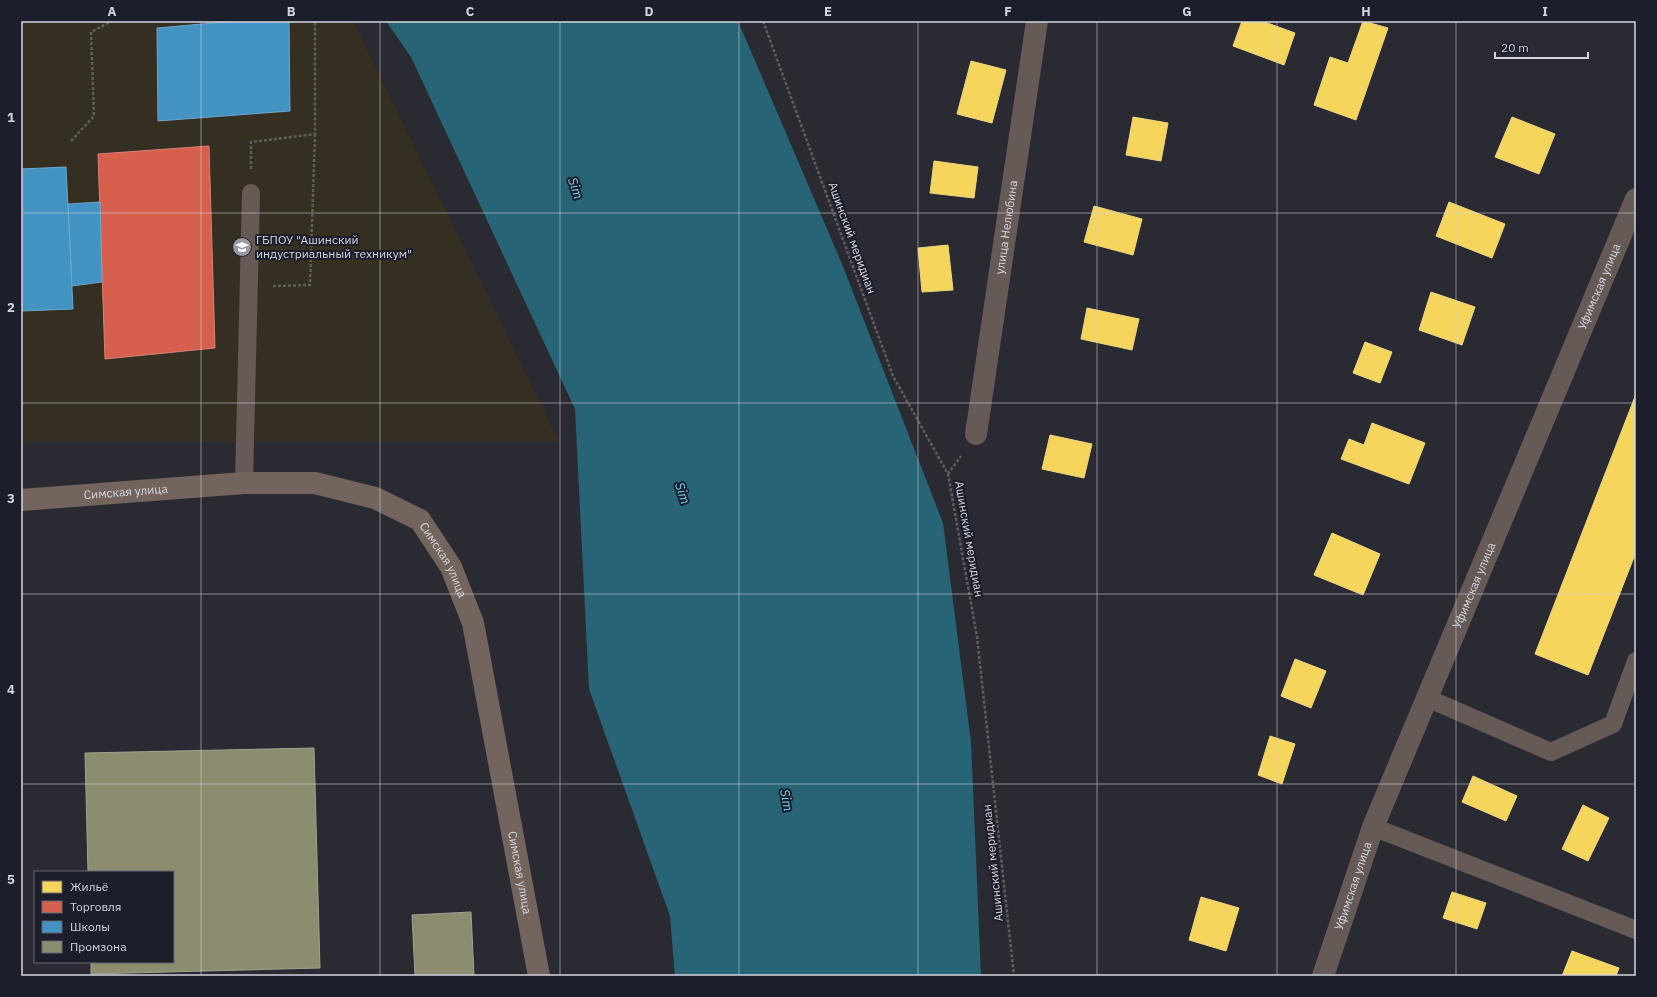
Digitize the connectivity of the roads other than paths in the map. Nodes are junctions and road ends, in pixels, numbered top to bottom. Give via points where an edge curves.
1 (1037, 21) edge
2 (251, 193) road end
3 (1636, 199) edge
4 (976, 434) dead end
5 (244, 484) junction
6 (21, 500) edge
7 (1636, 661) edge
8 (1427, 698) junction
9 (1373, 827) junction
10 (1636, 930) edge
11 (539, 976) edge
12 (1323, 976) edge

1 - 4 street, улица Нелюбина
2 - 5 lane
3 - 8 street, Уфимская улица
5 - 6 main road, Симская улица
5 - 11 main road, Симская улица via 315,483 375,498 420,520 451,567 473,623
7 - 8 lane via 1613,724 1551,752
8 - 9 street, Уфимская улица
9 - 10 lane
9 - 12 street, Уфимская улица

